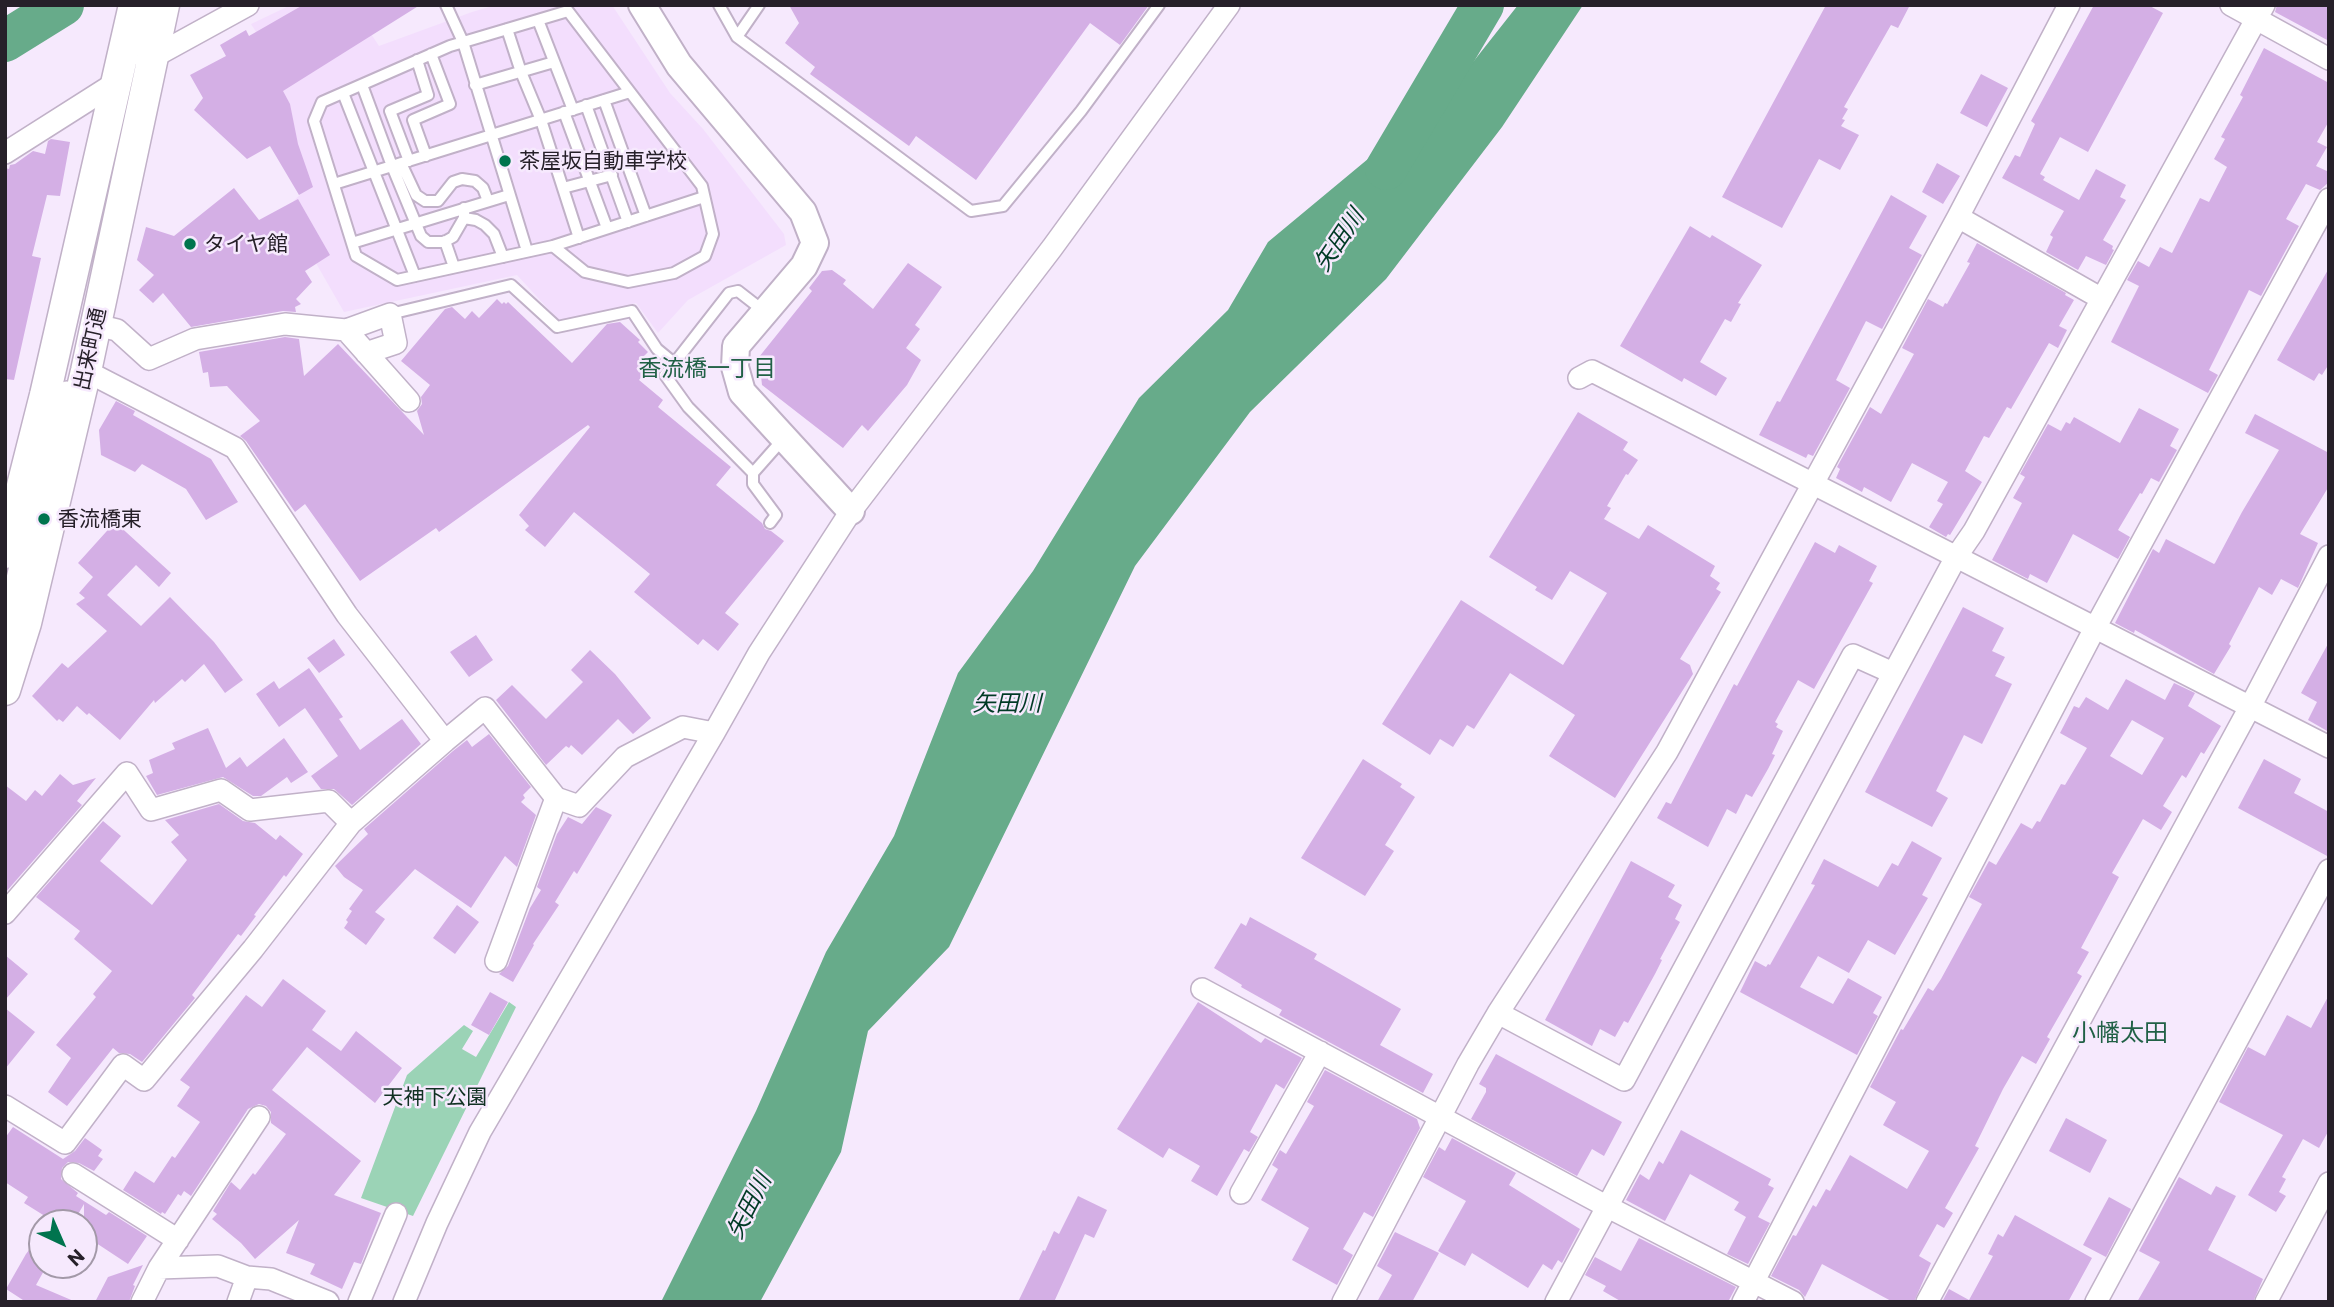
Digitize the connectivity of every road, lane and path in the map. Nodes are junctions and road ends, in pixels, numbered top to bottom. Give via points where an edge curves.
1 (134, 5) edge
2 (248, 5) edge
3 (446, 5) edge
4 (642, 5) edge
5 (719, 5) edge
6 (758, 5) edge
7 (1159, 5) edge
8 (1229, 5) edge
9 (2069, 5) edge
10 (2231, 5) edge
11 (2260, 12) edge
12 (538, 20) junction
13 (507, 29) junction
14 (159, 30) edge
15 (737, 37) junction
16 (463, 42) junction
17 (431, 54) junction
18 (2329, 59) edge
19 (417, 60) junction
20 (554, 62) junction
21 (521, 72) junction
22 (115, 84) junction
23 (362, 85) junction
24 (475, 85) junction
25 (630, 92) junction
26 (343, 93) junction
27 (604, 100) junction
28 (586, 105) junction
29 (568, 111) junction
30 (541, 120) junction
31 (490, 135) junction
32 (5, 153) edge
33 (426, 156) junction
34 (401, 163) junction
35 (374, 172) junction
36 (612, 175) junction
37 (590, 181) junction
38 (334, 184) junction
39 (563, 188) junction
40 (509, 195) junction
41 (705, 197) junction
42 (2329, 199) edge
43 (438, 201) junction
44 (488, 201) junction
45 (464, 214) junction
46 (442, 216) junction
47 (646, 216) junction
48 (1958, 217) junction
49 (118, 219) junction
50 (628, 222) junction
51 (416, 224) junction
52 (607, 228) junction
53 (396, 229) junction
54 (579, 238) junction
55 (445, 242) junction
56 (352, 243) junction
57 (553, 246) junction
58 (527, 251) junction
59 (503, 257) junction
60 (454, 267) junction
61 (415, 276) junction
62 (2102, 299) junction
63 (765, 312) junction
64 (390, 314) junction
65 (96, 325) junction
66 (346, 330) junction
67 (366, 353) junction
68 (674, 363) junction
69 (86, 371) junction
70 (1579, 378) dead end
71 (409, 401) dead end
72 (784, 438) junction
73 (753, 473) junction
74 (1812, 484) junction
75 (851, 511) junction
76 (770, 523) dead end
77 (8, 543) edge
78 (2329, 556) edge
79 (1956, 557) junction
80 (5, 584) edge
81 (15, 620) edge
82 (2095, 628) junction
83 (1893, 674) junction
84 (8, 681) edge
85 (2250, 707) junction
86 (714, 733) junction
87 (445, 741) junction
88 (2329, 747) edge
89 (556, 798) junction
90 (351, 823) junction
91 (2329, 870) edge
92 (5, 913) edge
93 (496, 961) dead end
94 (1202, 989) dead end
95 (1498, 1013) junction
96 (1320, 1052) junction
97 (5, 1107) edge
98 (1440, 1116) junction
99 (259, 1117) dead end
100 (73, 1174) dead end
101 (2329, 1183) edge
102 (1241, 1193) dead end
103 (1606, 1206) junction
104 (396, 1214) dead end
105 (178, 1240) junction
106 (159, 1268) junction
107 (247, 1277) junction
108 (1754, 1281) junction
109 (142, 1302) edge
110 (239, 1302) edge
111 (328, 1302) edge
112 (359, 1302) edge
113 (404, 1302) edge
114 (1343, 1302) edge
115 (1556, 1302) edge
116 (1743, 1302) edge
117 (1793, 1302) edge
118 (1927, 1302) edge
119 (2096, 1302) edge
120 (2266, 1302) edge

1 - 22 main road, 出来町通
2 - 14 street
3 - 16 lane
4 - 63 street via 679,65 803,212 816,243 804,267
5 - 15 lane
6 - 15 lane
7 - 15 lane via 1003,206 971,211
8 - 75 street via 1052,248
9 - 48 street
10 - 11 street
11 - 18 street
11 - 62 street
12 - 13 lane
12 - 20 lane
12 - 25 lane via 568,11
13 - 16 lane
13 - 21 lane
14 - 22 street
14 - 49 main road, 出来町通
16 - 17 lane
16 - 24 lane
17 - 19 lane
17 - 33 lane via 450,104 413,120
19 - 23 lane
19 - 34 lane via 428,95 390,111
20 - 21 lane
20 - 29 lane
21 - 24 lane
21 - 30 lane
22 - 32 street
22 - 77 main road, 出来町通
23 - 26 lane
23 - 34 lane
24 - 31 lane
25 - 27 lane
25 - 41 lane via 702,186
26 - 35 lane
26 - 38 lane via 322,102 314,121
27 - 28 lane
27 - 47 lane
28 - 29 lane
28 - 36 lane
29 - 30 lane
29 - 37 lane
30 - 31 lane
30 - 39 lane
31 - 33 lane
31 - 40 lane
33 - 34 lane
34 - 35 lane
34 - 43 lane via 415,195
34 - 51 lane
35 - 38 lane
35 - 53 lane
36 - 37 lane
36 - 50 lane
37 - 39 lane
37 - 52 lane
38 - 56 lane
39 - 54 lane
40 - 44 lane
40 - 58 lane
41 - 47 lane
41 - 57 lane via 713,234 705,256 674,273 628,282 585,272
42 - 82 street
43 - 44 lane via 453,182 462,179 475,181
43 - 46 lane
44 - 45 lane
45 - 46 lane
45 - 55 lane via 453,237
45 - 59 lane via 494,234
46 - 51 lane
47 - 50 lane
48 - 62 street
48 - 74 street
49 - 65 main road, 出来町通
49 - 81 street via 31,518 16,582
50 - 52 lane
51 - 53 lane
51 - 55 lane via 428,242
52 - 54 lane
53 - 56 lane
53 - 61 lane
54 - 57 lane
55 - 60 lane
56 - 61 lane via 356,256 397,280
57 - 58 lane
58 - 59 lane
59 - 60 lane
60 - 61 lane
62 - 79 street
63 - 68 lane via 738,291 729,293
63 - 72 street via 736,346 735,367 742,392
64 - 66 street
64 - 67 street via 397,343
64 - 68 lane via 511,285 557,327 632,311 657,349
65 - 66 street via 117,330 149,359 195,339 285,324
65 - 69 main road, 出来町通
66 - 67 street
67 - 71 street
68 - 73 lane via 665,375 688,407
69 - 81 main road, 出来町通
69 - 87 street via 235,448 347,615
70 - 74 street via 1592,371
72 - 73 lane
72 - 75 street
73 - 76 lane via 752,484 776,515
74 - 79 street
74 - 95 street via 1667,752
75 - 86 street via 759,653
77 - 80 street
78 - 85 street
79 - 82 street
79 - 83 street
81 - 84 main road, 出来町通
82 - 85 street
82 - 108 street
83 - 95 street via 1853,655 1623,1080
83 - 103 street
85 - 88 street
85 - 118 street
86 - 89 street via 683,727 625,757 579,806
86 - 113 street via 480,1132
87 - 89 street via 485,708
87 - 90 street
89 - 93 street
90 - 92 street via 329,801 250,810 221,790 151,810 127,773
90 - 97 street via 144,1080 123,1065 65,1143
91 - 119 street
94 - 96 street
95 - 98 street
96 - 98 street
96 - 102 street
98 - 103 street
98 - 114 street
99 - 105 street
100 - 105 street
101 - 120 street
103 - 108 street
103 - 115 street
104 - 112 street
105 - 106 street
106 - 107 street via 218,1266
106 - 109 street
107 - 110 street
107 - 111 street via 271,1279
108 - 116 street
108 - 117 street

